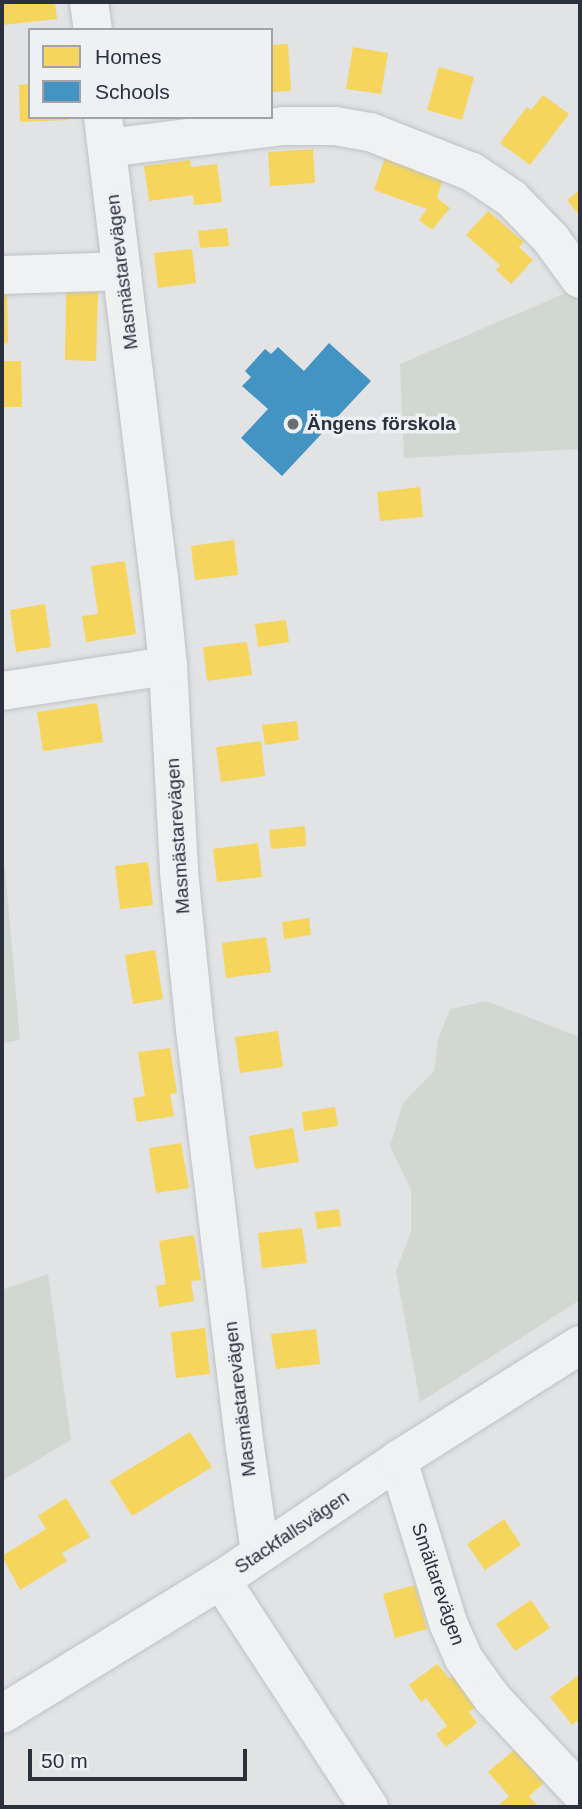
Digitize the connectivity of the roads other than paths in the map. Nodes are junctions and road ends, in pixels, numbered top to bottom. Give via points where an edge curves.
1 (89, 2) edge
2 (93, 28) edge
3 (105, 133) edge
4 (122, 271) junction
5 (2, 275) edge
6 (580, 279) edge
7 (168, 666) junction
8 (2, 691) edge
9 (580, 1345) edge
10 (398, 1460) junction
11 (260, 1553) junction
12 (221, 1580) junction
13 (2, 1714) edge
14 (580, 1792) edge
15 (369, 1807) edge

1 - 2 street
3 - 4 street, Masmästarevägen
3 - 6 street via 284,126 335,126 370,132 472,172 511,198 551,239
4 - 5 street
4 - 7 street, Masmästarevägen
7 - 8 street
7 - 11 street, Masmästarevägen via 174,812 192,1003
9 - 10 street, Stackfallsvägen
10 - 11 street, Stackfallsvägen
10 - 14 street, Smältarevägen via 448,1623 464,1658 492,1698
11 - 12 street, Stackfallsvägen
12 - 13 street, Stackfallsvägen
12 - 15 street

